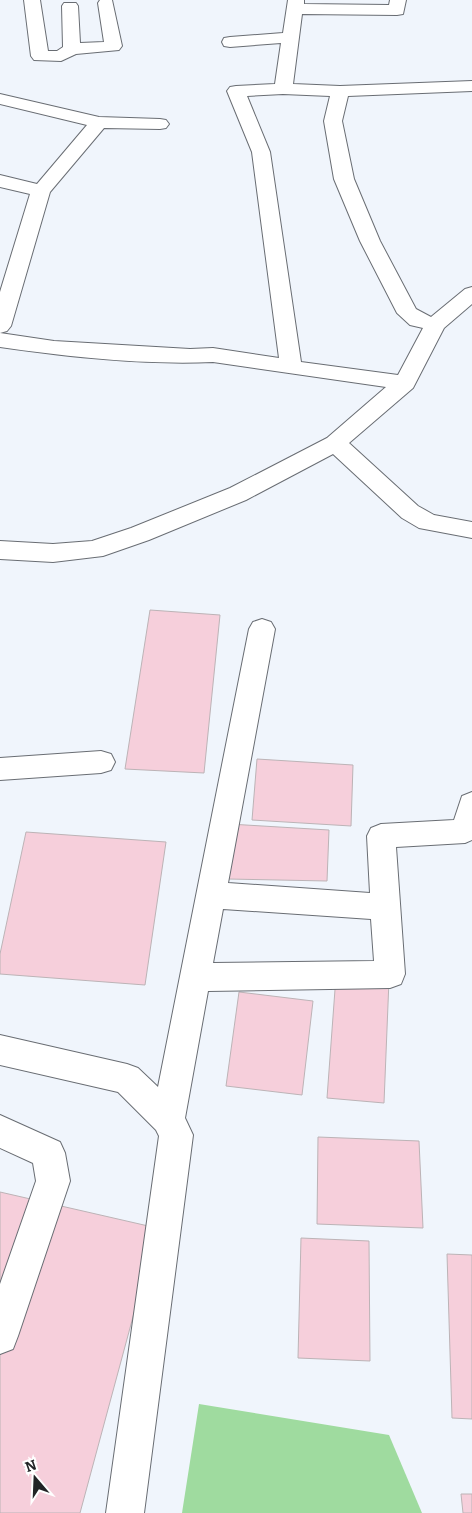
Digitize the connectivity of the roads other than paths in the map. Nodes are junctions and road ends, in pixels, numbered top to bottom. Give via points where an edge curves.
1 (32, 0) edge
2 (398, 0) edge
3 (106, 3) dead end
4 (296, 5) edge
5 (70, 6) dead end
6 (292, 37) junction
7 (230, 42) dead end
8 (72, 49) junction
9 (472, 86) edge
10 (283, 89) junction
11 (340, 91) junction
12 (0, 99) edge
13 (99, 122) junction
14 (160, 124) dead end
15 (0, 181) edge
16 (41, 191) junction
17 (472, 293) edge
18 (435, 325) junction
19 (0, 326) edge
20 (0, 340) edge
21 (291, 367) junction
22 (406, 383) junction
23 (335, 443) junction
24 (472, 530) edge
25 (0, 550) edge
26 (262, 629) dead end
27 (100, 762) dead end
28 (0, 769) edge
29 (472, 804) edge
30 (211, 895) junction
31 (386, 907) junction
32 (195, 977) junction
33 (0, 1050) edge
34 (168, 1119) junction
35 (0, 1131) edge
36 (0, 1336) edge
37 (125, 1513) edge

1 - 8 street via 40,56 61,56
2 - 4 street via 397,10
3 - 8 street via 114,46
4 - 6 street
5 - 8 street
6 - 7 street
6 - 10 street
9 - 11 street
10 - 11 street
10 - 21 street via 236,91 261,152
11 - 18 street via 333,121 344,179 370,241 407,313 416,320
12 - 13 street
13 - 14 street
13 - 16 street
15 - 16 street
16 - 19 street
17 - 18 street
18 - 22 street
20 - 21 street via 54,348 190,356 213,354
21 - 22 street
22 - 23 street
23 - 24 street via 410,512 428,522
23 - 25 street via 238,494 94,550 53,553
26 - 30 street
27 - 28 street
29 - 31 street via 465,831 381,836
30 - 31 street
30 - 32 street
31 - 32 street via 390,974
32 - 34 street
33 - 34 street via 127,1079
34 - 37 street via 176,1135
35 - 36 street via 48,1153 53,1181

